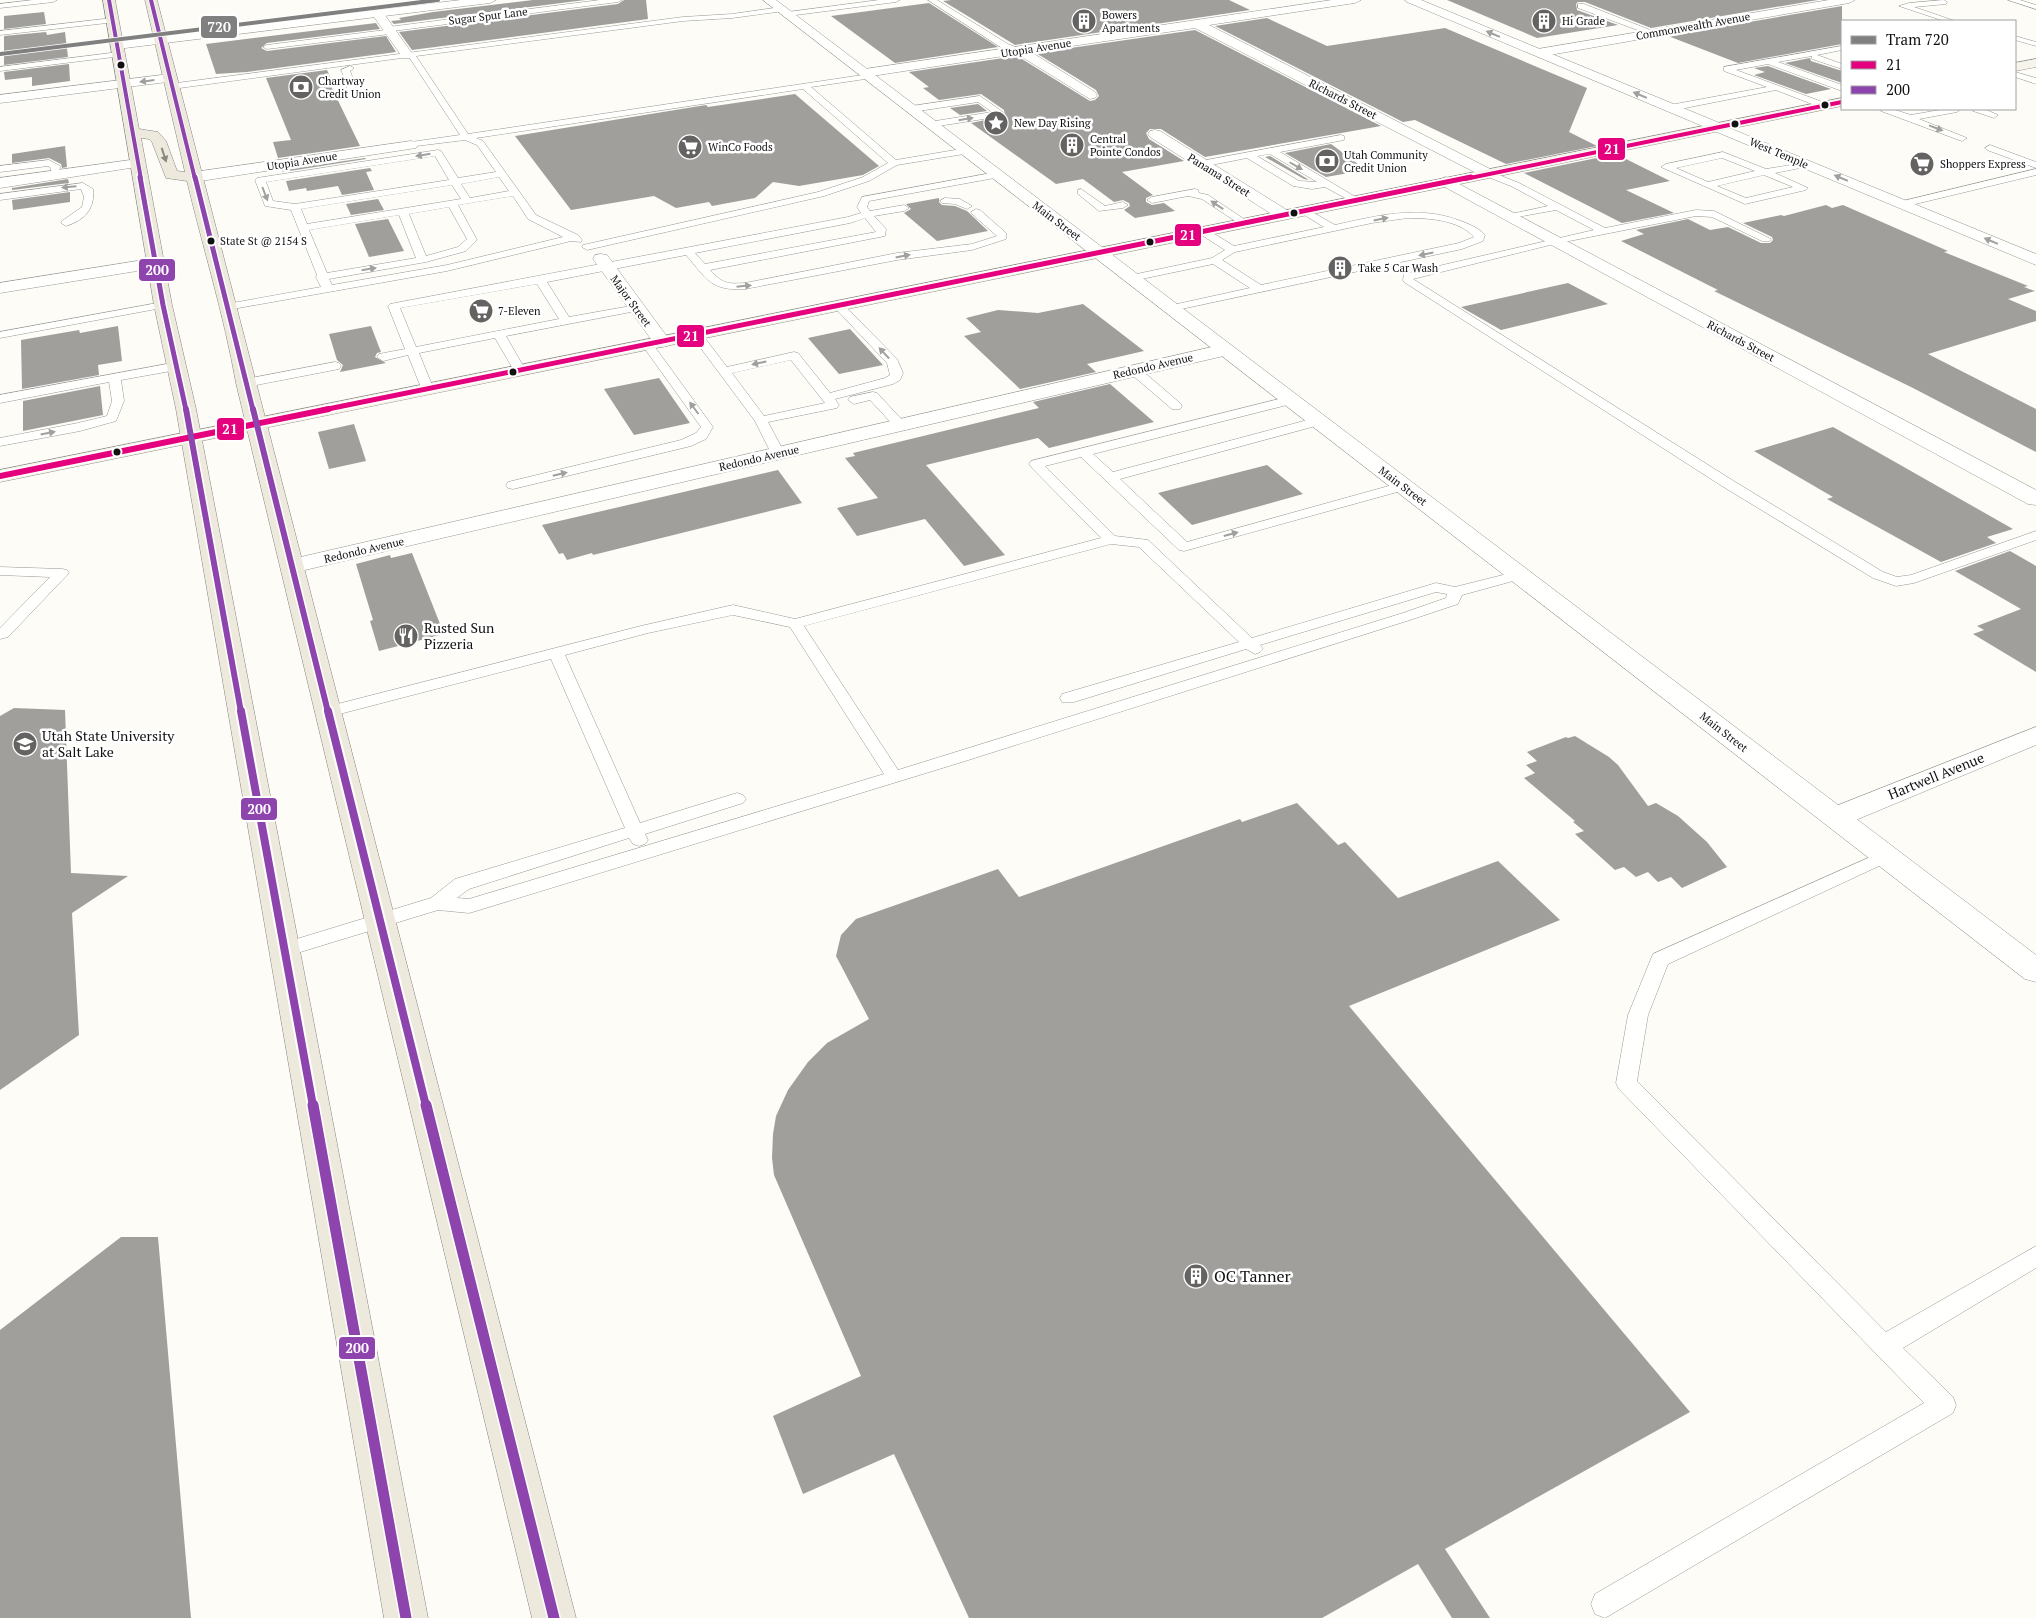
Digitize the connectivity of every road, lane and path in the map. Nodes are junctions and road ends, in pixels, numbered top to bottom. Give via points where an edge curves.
1 (53, 0) edge
2 (110, 0) edge
3 (151, 0) edge
4 (418, 0) edge
5 (490, 0) edge
6 (618, 0) edge
7 (770, 0) edge
8 (896, 0) edge
9 (932, 0) edge
10 (1355, 0) edge
11 (1411, 0) edge
12 (1849, 0) edge
13 (2012, 0) edge
14 (1896, 1) edge
15 (606, 2) junction
16 (1943, 2) dead end
17 (1909, 5) junction
18 (0, 6) edge
19 (1581, 6) dead end
20 (2036, 7) edge
21 (613, 8) dead end
22 (785, 12) junction
23 (378, 14) junction
24 (620, 15) dead end
25 (113, 20) junction
26 (1948, 20) edge
27 (1197, 24) junction
28 (69, 25) junction
29 (631, 25) junction
30 (0, 26) edge
31 (389, 31) junction
32 (0, 33) edge
33 (1654, 33) junction
34 (160, 36) junction
35 (2016, 38) edge
36 (2036, 44) edge
37 (117, 45) junction
38 (267, 47) dead end
39 (1841, 48) edge
40 (1019, 50) junction
41 (1538, 53) junction
42 (409, 55) junction
43 (1815, 57) dead end
44 (1767, 61) junction
45 (2036, 63) edge
46 (1841, 67) edge
47 (2016, 67) edge
48 (0, 69) edge
49 (334, 73) dead end
50 (2016, 74) edge
51 (867, 75) junction
52 (2036, 81) edge
53 (171, 82) junction
54 (124, 83) junction
55 (805, 86) junction
56 (1777, 88) junction
57 (1841, 88) edge
58 (358, 91) dead end
59 (1090, 94) dead end
60 (0, 99) edge
61 (1841, 102) edge
62 (1824, 106) junction
63 (1670, 108) junction
64 (912, 109) junction
65 (1887, 110) edge
66 (1952, 110) edge
67 (1979, 110) edge
68 (1994, 115) dead end
69 (1911, 118) junction
70 (932, 124) junction
71 (1717, 127) junction
72 (133, 133) junction
73 (1155, 134) dead end
74 (466, 136) junction
75 (1341, 138) dead end
76 (1962, 138) dead end
77 (411, 145) joint
78 (1990, 148) dead end
79 (967, 151) junction
80 (1271, 151) junction
81 (1248, 156) junction
82 (2036, 156) edge
83 (2021, 160) junction
84 (138, 163) junction
85 (894, 163) junction
86 (1201, 164) junction
87 (1807, 164) junction
88 (2036, 166) edge
89 (0, 169) edge
90 (1765, 172) junction
91 (2036, 172) edge
92 (502, 174) junction
93 (1489, 174) junction
94 (56, 175) junction
95 (997, 175) junction
96 (194, 177) junction
97 (456, 182) junction
98 (1446, 182) junction
99 (0, 183) edge
100 (1327, 184) junction
101 (1707, 185) junction
102 (1081, 192) dead end
103 (516, 193) junction
104 (0, 197) edge
105 (1152, 200) dead end
106 (467, 201) junction
107 (945, 201) dead end
108 (1356, 201) junction
109 (452, 204) junction
110 (1903, 204) junction
111 (1123, 205) dead end
112 (295, 207) junction
113 (1558, 207) junction
114 (904, 208) dead end
115 (1304, 211) junction
116 (403, 212) junction
117 (867, 214) junction
118 (1284, 215) junction
119 (1510, 217) junction
120 (66, 223) dead end
121 (1245, 223) junction
122 (303, 228) junction
123 (1333, 228) junction
124 (1204, 232) junction
125 (1605, 232) junction
126 (574, 237) junction
127 (1766, 239) dead end
128 (1554, 241) junction
129 (587, 248) junction
130 (688, 250) junction
131 (1232, 250) junction
132 (1099, 253) junction
133 (422, 260) junction
134 (1215, 260) junction
135 (2036, 260) edge
136 (156, 263) junction
137 (604, 264) junction
138 (703, 268) junction
139 (321, 277) junction
140 (1132, 278) junction
141 (540, 280) junction
142 (0, 288) edge
143 (328, 290) junction
144 (1258, 290) junction
145 (163, 305) junction
146 (839, 306) junction
147 (227, 307) junction
148 (636, 308) junction
149 (1172, 308) junction
150 (566, 322) junction
151 (0, 335) edge
152 (499, 335) junction
153 (697, 335) junction
154 (655, 343) junction
155 (1226, 350) junction
156 (412, 351) junction
157 (383, 357) dead end
158 (178, 366) junction
159 (335, 366) dead end
160 (520, 371) junction
161 (724, 371) junction
162 (1135, 371) junction
163 (116, 378) junction
164 (246, 382) junction
165 (428, 390) junction
166 (0, 399) edge
167 (1291, 400) junction
168 (830, 401) junction
169 (1176, 406) dead end
170 (761, 420) junction
171 (1319, 421) junction
172 (257, 425) junction
173 (900, 425) junction
174 (190, 438) junction
175 (0, 442) edge
176 (1084, 452) junction
177 (778, 454) junction
178 (0, 476) edge
179 (1111, 477) junction
180 (513, 485) dead end
181 (1403, 486) junction
182 (2036, 499) edge
183 (2036, 535) edge
184 (1111, 540) junction
185 (292, 566) junction
186 (0, 571) edge
187 (1519, 575) junction
188 (1455, 592) junction
189 (795, 624) junction
190 (0, 634) edge
191 (1249, 643) junction
192 (556, 653) junction
193 (1267, 660) junction
194 (1068, 698) dead end
195 (328, 712) junction
196 (2036, 735) edge
197 (894, 776) junction
198 (737, 799) dead end
199 (1836, 817) junction
200 (634, 830) junction
201 (644, 852) junction
202 (1886, 856) junction
203 (438, 903) junction
204 (381, 921) junction
205 (284, 950) junction
206 (2036, 971) edge
207 (2036, 1256) edge
208 (1884, 1346) junction
209 (1605, 1604) dead end
210 (406, 1618) edge
211 (554, 1618) edge

1 - 18 lane
2 - 25 main road
3 - 34 main road
4 - 34 street
5 - 23 street
6 - 15 lane, Sugar Spur Lane
7 - 22 street, Main Street
8 - 22 lane
9 - 40 lane via 1004,46
10 - 27 street, Utopia Avenue
41 -> 11 street, West Temple
12 - 33 street, Commonwealth Avenue
13 - 20 lane
14 - 17 lane
15 - 21 lane
15 - 31 lane, Sugar Spur Lane
16 - 17 lane
17 - 26 lane via 1903,6
19 - 33 lane
22 - 29 lane
22 - 51 street, Main Street
23 - 31 street
23 - 34 street
24 - 29 lane
25 - 28 lane
25 - 37 main road
27 - 40 street, Utopia Avenue
27 - 93 street, Richards Street
28 - 30 lane via 48,20
28 - 32 lane
29 - 42 lane
31 - 38 lane, Sugar Spur Lane
31 - 42 street
33 - 41 street, Commonwealth Avenue
34 - 37 street
34 - 53 main road
35 - 36 lane
37 - 48 lane
37 - 54 main road
39 - 44 lane
40 - 51 street, Utopia Avenue
40 - 59 street
63 -> 41 street, West Temple
42 - 53 lane
42 - 74 lane
43 - 46 lane
44 - 56 lane via 1727,68
44 - 57 lane
45 - 47 main road
49 - 58 lane via 348,69 352,86 346,88
50 - 52 lane
51 - 55 lane
51 - 64 street, Main Street
53 -> 54 street
53 - 96 main road
54 - 60 street
54 - 72 main road
55 - 74 lane
55 - 85 lane
56 - 62 lane
56 - 63 lane
61 - 62 main road
62 - 71 main road
63 - 71 street, West Temple
64 - 70 street, Main Street
70 -> 64 lane via 1000,114 980,99
65 - 69 lane
66 - 69 lane
67 - 68 lane
69 -> 76 lane
70 - 79 street, Main Street
71 - 87 street, West Temple
71 - 93 main road
72 - 84 main road
72 -> 96 main road via 153,135 159,141 171,174
73 - 86 street, Panama Street
74 - 77 lane
74 - 92 lane via 480,143
75 - 80 lane
77 - 96 street, Utopia Avenue
78 - 83 lane
79 - 85 lane
79 - 95 street, Main Street
80 - 81 lane
80 -> 100 lane
81 - 86 lane
81 - 100 lane via 1296,184
82 - 83 lane
83 - 88 lane
84 - 94 street
84 - 136 main road
85 - 129 lane via 866,178 821,194
86 - 118 street, Panama Street
87 - 90 lane
110 -> 87 street, West Temple
89 - 94 lane via 49,163 56,166
90 - 101 lane
90 - 101 lane via 1802,188 1745,201
90 - 101 lane via 1723,155 1666,167
91 - 110 lane
92 - 97 lane
92 - 103 lane
93 - 98 main road
93 - 113 lane
94 - 99 street
95 - 117 lane via 865,199 862,207
95 - 132 street, Main Street
96 - 147 main road
97 - 106 lane
97 - 112 lane
97 -> 112 lane via 438,153 260,180 269,204
98 - 108 main road
98 - 119 street, Richards Street
100 - 108 lane
102 - 111 lane via 1103,209
103 - 106 lane
103 - 126 lane via 532,217
120 -> 104 lane via 88,208 88,189 83,186
121 -> 105 lane via 1205,197 1191,192
106 - 109 lane
138 -> 107 lane via 716,284 745,286 921,252 973,246 1002,237 971,209 957,201
108 - 115 main road
109 - 116 lane
109 - 133 lane via 472,240 462,249
135 -> 110 street, West Temple
112 - 122 lane
113 - 119 lane
113 - 125 lane
114 - 117 lane
115 - 118 main road
115 - 123 lane
116 - 122 lane
116 - 133 lane
117 - 130 lane via 850,220
117 - 138 lane via 881,229 881,234
118 - 121 main road
119 - 128 street, Richards Street
121 - 124 main road
122 - 139 lane
123 - 131 lane
123 -> 144 lane via 1410,214 1432,214 1480,235 1479,239 1462,246
124 - 131 lane
124 - 132 main road
125 - 127 lane via 1705,212
125 - 128 lane
126 - 129 lane
126 - 143 lane via 447,268
128 - 182 street, Richards Street
128 - 183 lane via 1416,273 1408,276 1408,280 1878,575 1896,582 1914,578
129 - 137 lane
130 - 137 lane
130 - 138 lane
131 - 134 lane
132 - 140 street, Main Street
132 - 146 main road
139 -> 133 lane
134 - 140 lane
134 - 144 lane
136 - 142 street
136 - 145 main road
137 - 141 lane
137 - 148 street, Major Street
139 - 143 lane
140 - 149 street, Main Street
141 - 150 lane
141 - 156 lane via 394,306
143 - 147 lane
144 - 149 lane
145 - 151 lane
145 - 158 main road
146 - 153 main road
168 -> 146 lane via 889,382 897,373 893,362
147 - 164 main road
148 - 150 lane
148 - 154 street, Major Street
149 - 155 street, Main Street
150 - 152 lane
152 - 156 lane
152 - 160 lane
153 - 154 main road
153 - 161 lane
154 - 160 main road
180 -> 154 lane via 658,451 701,436 707,427
155 - 162 street, Redondo Avenue
155 - 167 street, Main Street
156 - 157 lane
156 - 165 lane
158 - 163 lane
158 - 174 main road
159 - 164 lane
160 - 165 main road
168 -> 161 lane via 794,356
161 - 170 lane
162 - 169 lane
162 - 173 street, Redondo Avenue
163 - 166 lane
175 -> 163 lane via 112,418 118,400
164 - 172 main road
165 - 172 main road
167 - 171 street, Main Street
167 - 176 lane
168 - 170 lane
168 - 173 lane via 873,396
170 - 177 lane
171 - 179 lane
171 - 181 street, Main Street
172 - 174 main road
172 - 185 main road
173 - 177 street, Redondo Avenue
174 - 178 main road
174 - 205 main road
176 - 179 lane
176 - 184 lane via 1036,464
177 - 185 street, Redondo Avenue
179 -> 181 lane via 1184,546
181 - 187 street, Main Street
184 - 189 lane
184 - 191 lane via 1143,543
185 - 195 main road
186 - 190 lane via 62,573
187 - 188 lane
187 - 199 street, Main Street
188 - 191 lane via 1436,587
188 - 193 lane via 1453,601
189 - 192 lane via 733,610
189 - 197 lane
191 - 193 lane
191 - 194 lane
192 - 195 lane
192 - 200 lane
193 - 197 lane
195 - 204 main road
196 - 199 street, Hartwell Avenue
197 - 201 lane
198 - 200 lane
199 - 202 street, Main Street
200 - 201 lane
200 - 203 lane via 462,884
201 - 203 lane via 469,906
202 - 206 street, Main Street
202 - 208 lane via 1660,959 1638,1016 1626,1082
203 - 204 lane
204 - 205 lane
204 - 211 main road
205 - 210 main road
207 - 208 lane
208 - 209 lane via 1944,1405

